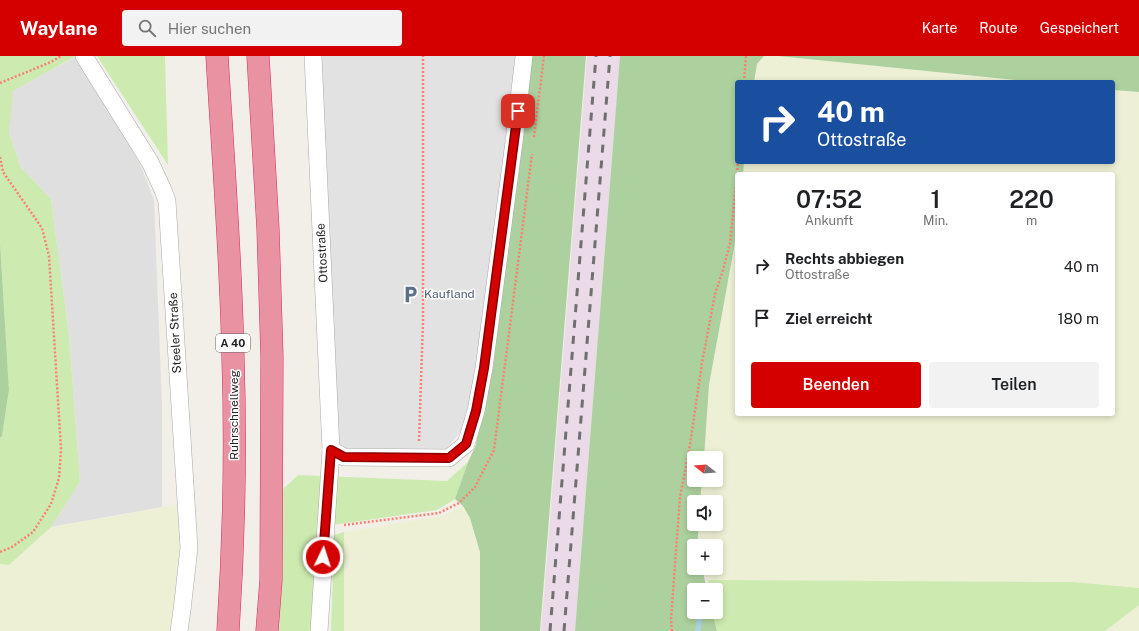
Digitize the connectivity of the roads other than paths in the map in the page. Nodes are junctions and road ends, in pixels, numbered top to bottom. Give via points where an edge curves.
1 (84, 56) edge
2 (217, 56) edge
3 (258, 56) edge
4 (313, 56) edge
5 (524, 56) edge
6 (331, 450) junction
7 (179, 631) edge
8 (228, 631) edge
9 (267, 631) edge
10 (319, 631) edge

1 - 7 street, Steeler Straße via 150,162 167,201 189,548
2 - 8 highway, Ruhrschnellweg / A 40 via 234,359 234,492
3 - 9 highway via 272,357 271,580
4 - 6 street, Ottostraße
5 - 6 street via 486,353 476,411 466,444 449,458 344,457
6 - 10 street, Ottostraße

